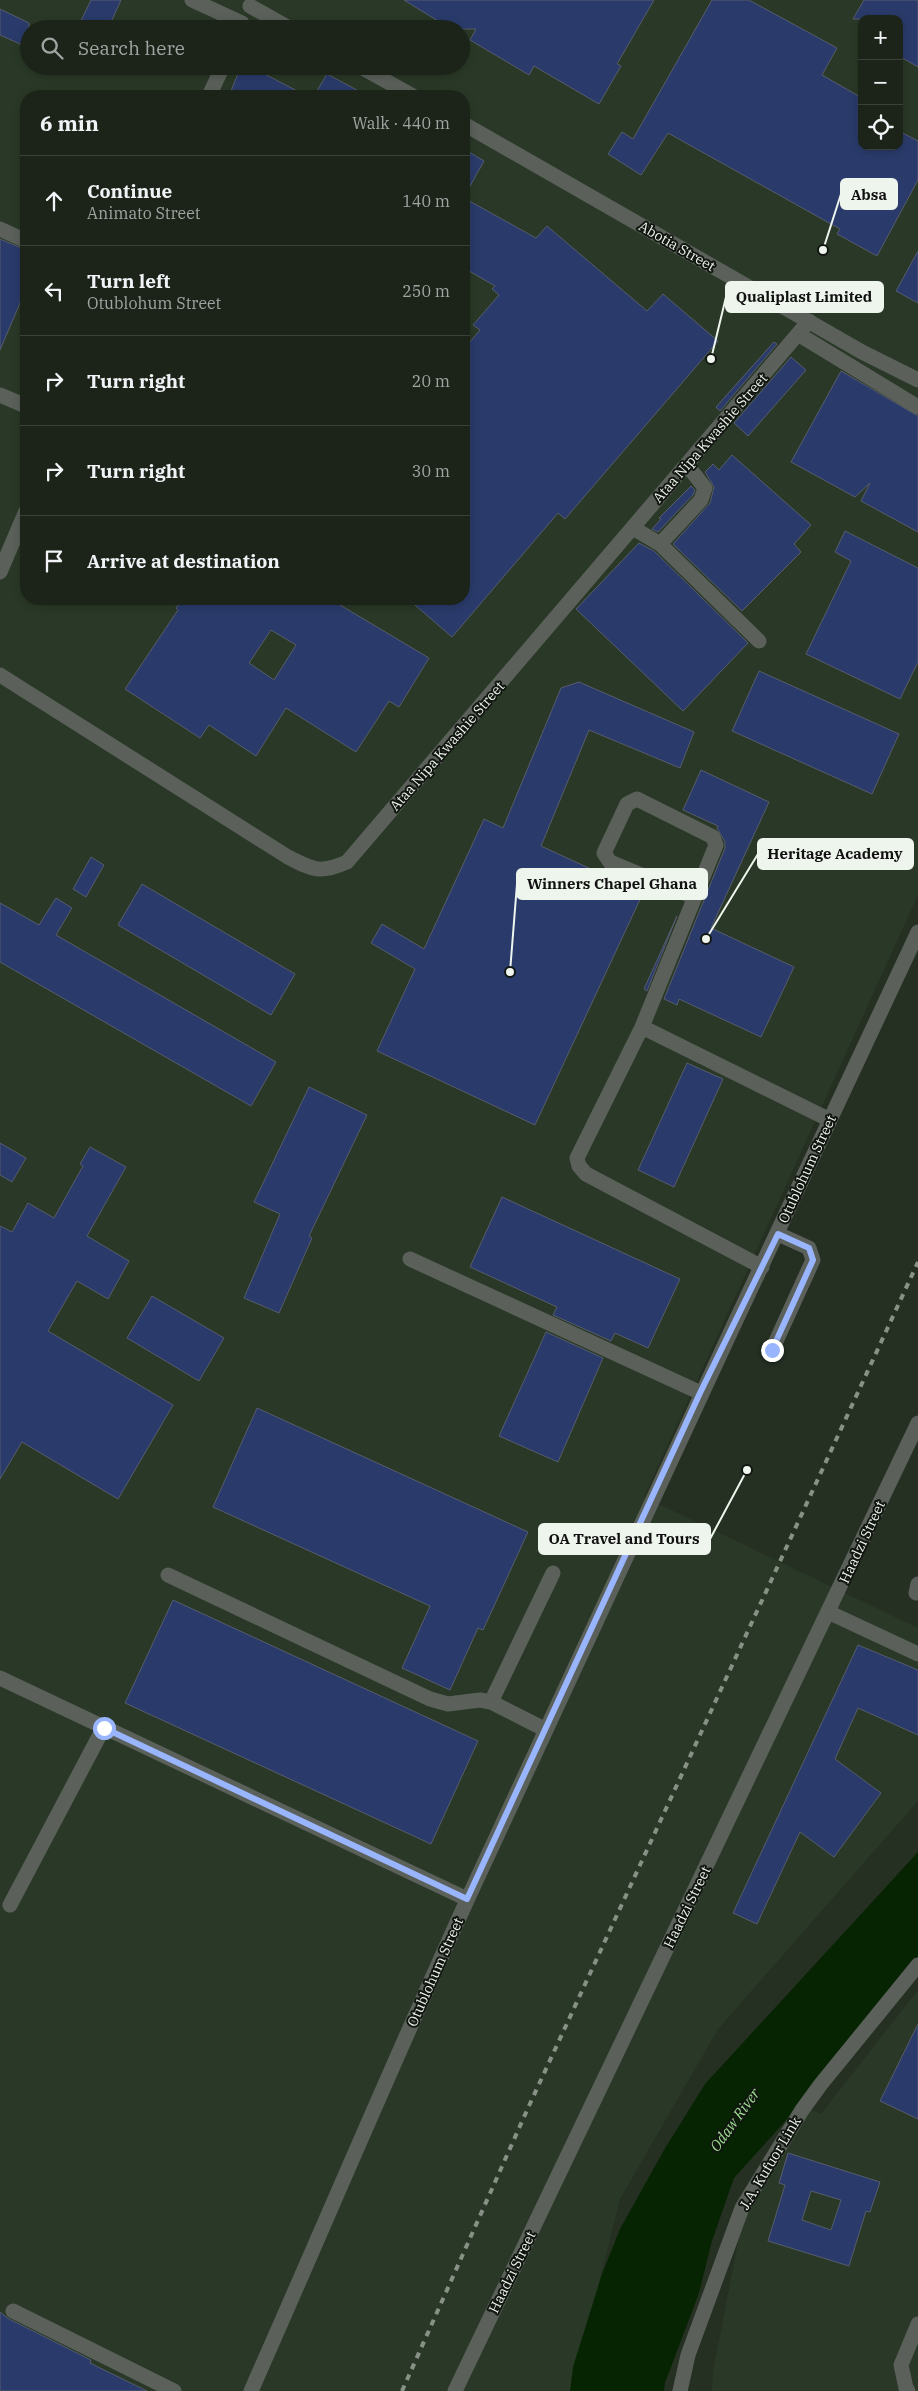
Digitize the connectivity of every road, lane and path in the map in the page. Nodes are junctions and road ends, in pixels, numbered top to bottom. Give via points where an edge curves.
1 (192, 0) edge
2 (251, 3) edge
3 (230, 20) edge
4 (244, 20) edge
5 (277, 20) edge
6 (219, 75) edge
7 (376, 75) edge
8 (212, 90) edge
9 (403, 90) edge
10 (470, 127) edge
11 (0, 229) edge
12 (20, 238) edge
13 (809, 321) junction
14 (798, 334) junction
15 (918, 380) edge
16 (0, 394) edge
17 (20, 403) edge
18 (918, 407) edge
19 (687, 465) junction
20 (20, 525) edge
21 (632, 528) junction
22 (660, 544) junction
23 (0, 572) edge
24 (759, 641) dead end
25 (0, 675) edge
26 (694, 897) junction
27 (918, 932) edge
28 (642, 1027) junction
29 (830, 1120) junction
30 (778, 1234) junction
31 (410, 1259) dead end
32 (762, 1268) junction
33 (772, 1350) dead end
34 (700, 1393) junction
35 (918, 1423) edge
36 (553, 1573) dead end
37 (168, 1574) dead end
38 (828, 1612) junction
39 (918, 1654) edge
40 (0, 1678) edge
41 (491, 1702) junction
42 (104, 1728) junction
43 (546, 1730) junction
44 (467, 1899) junction
45 (10, 1905) dead end
46 (918, 1965) edge
47 (14, 2311) dead end
48 (918, 2324) edge
49 (174, 2391) edge
50 (251, 2391) edge
51 (455, 2391) edge
52 (680, 2391) edge
53 (908, 2391) edge

1 - 3 street
2 - 4 street
2 - 5 street
6 - 8 street
7 - 9 street
10 - 13 street, Abotia Street
11 - 12 street
13 - 14 street, Ataa Nipa Kwashie Street
13 - 15 street, Abotia Street
14 - 18 street
14 - 19 street, Ataa Nipa Kwashie Street
16 - 17 street
19 - 21 street, Ataa Nipa Kwashie Street
19 - 22 street via 705,488 704,495
20 - 23 street
21 - 22 street
21 - 25 street, Ataa Nipa Kwashie Street via 347,862 329,870 308,868 288,857
22 - 24 street
26 - 26 street via 716,845 713,837 637,799 627,804 604,853 610,862
26 - 28 street
27 - 29 street, Otublohum Street
28 - 29 street
28 - 32 street via 577,1158 579,1166 586,1174
29 - 30 street, Otublohum Street
30 - 32 street, Otublohum Street
30 - 33 street via 809,1248 813,1260
31 - 34 street
32 - 34 street, Otublohum Street
34 - 43 street, Otublohum Street
35 - 38 street, Haadzi Street
36 - 41 street
37 - 41 street via 430,1700 448,1704 480,1700
38 - 39 street
38 - 51 street, Haadzi Street
40 - 42 street
41 - 43 street
42 - 44 street
42 - 45 street
43 - 44 street, Otublohum Street
44 - 50 street, Otublohum Street
46 - 52 street, J.A. Kufuor Link via 812,2097 742,2208 688,2355
47 - 49 street
48 - 53 street via 901,2365

